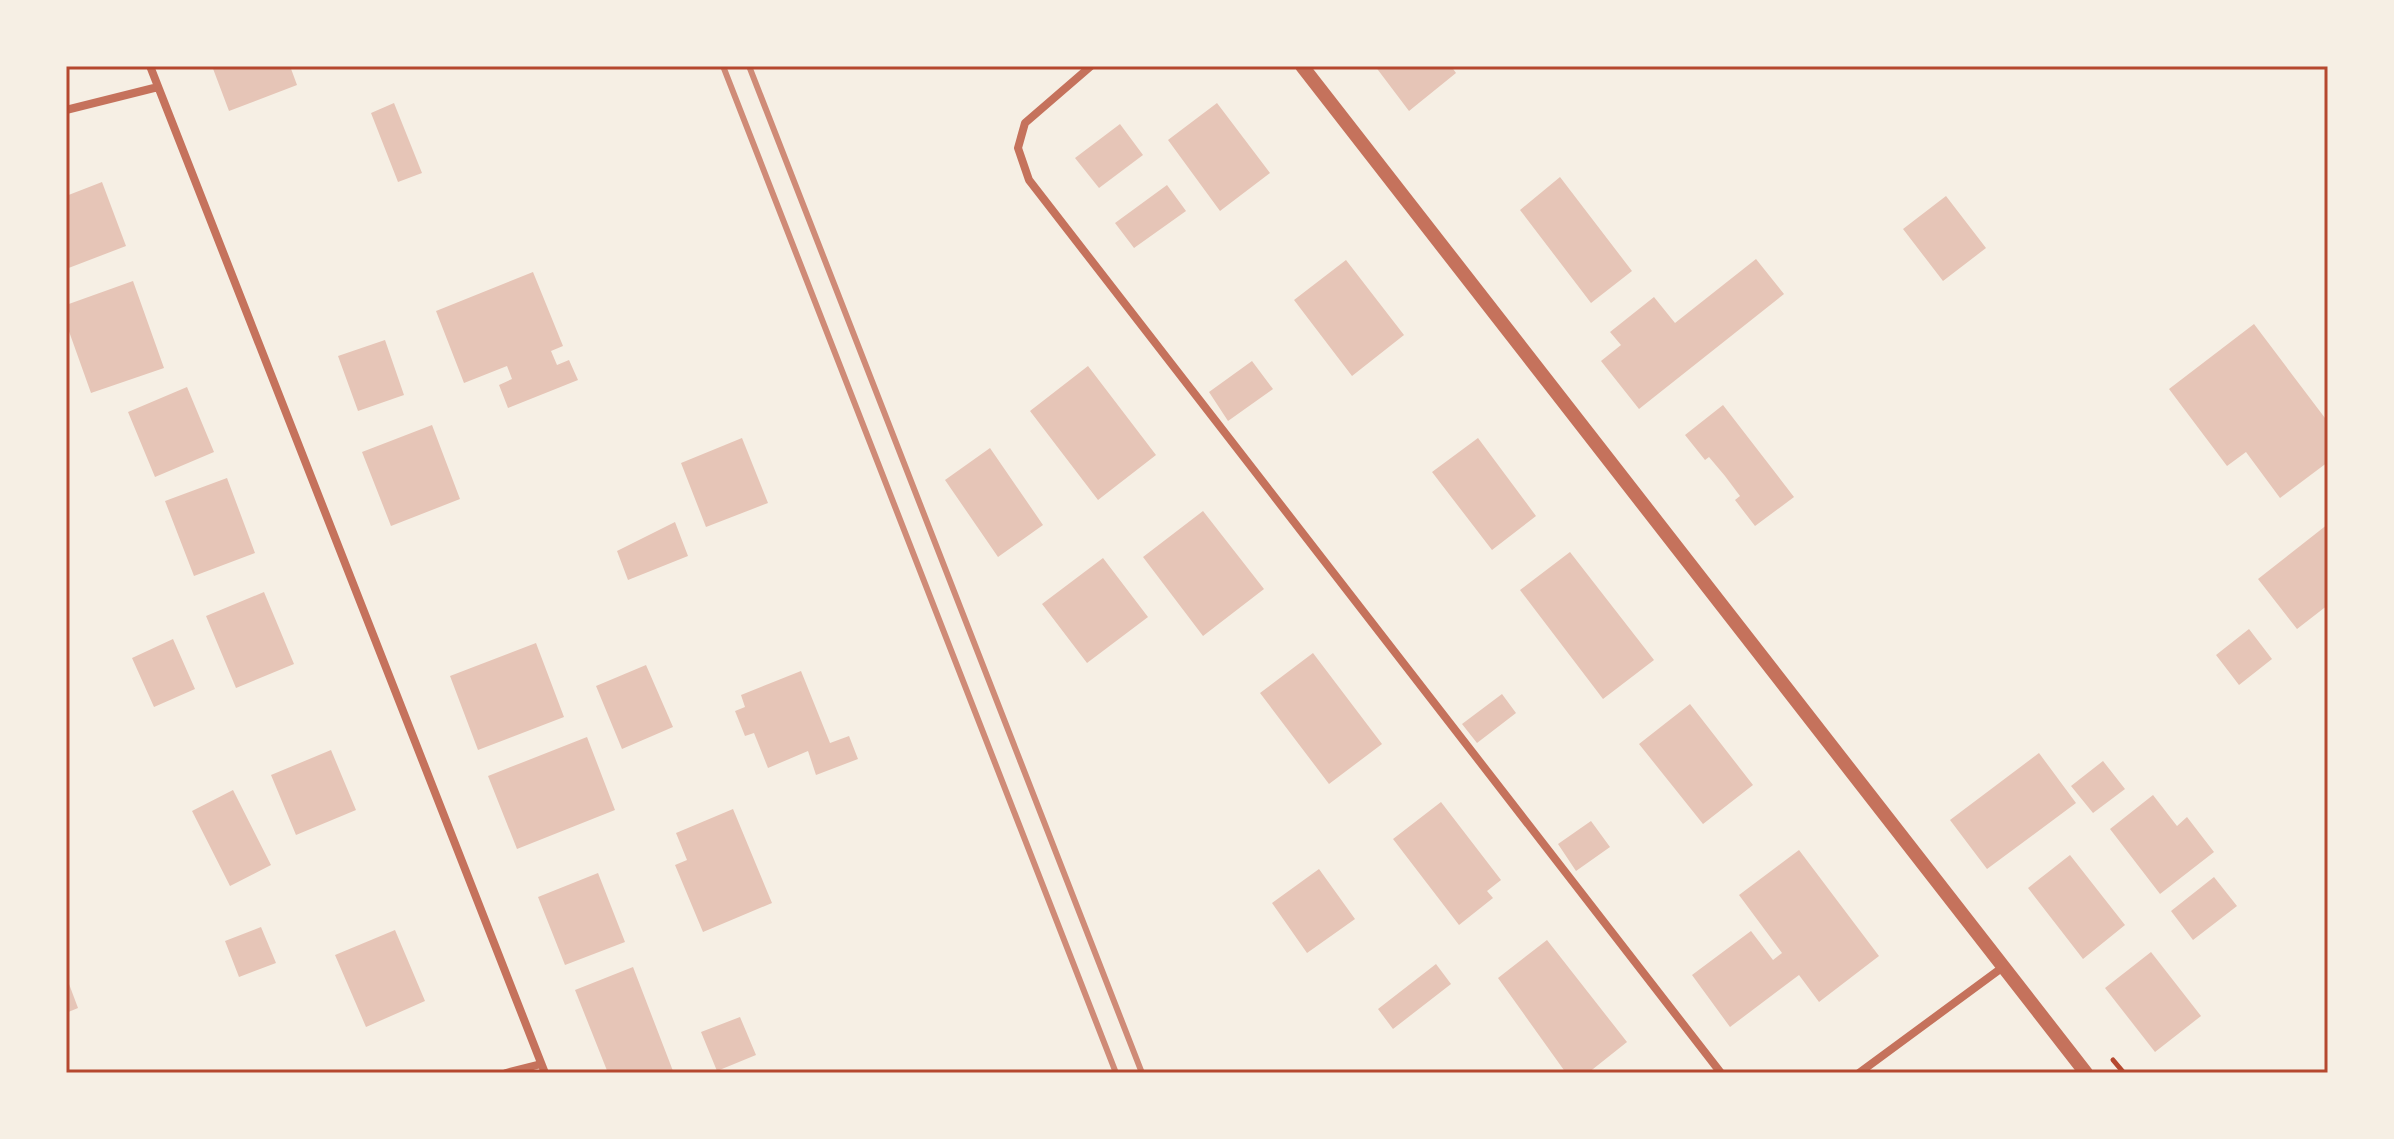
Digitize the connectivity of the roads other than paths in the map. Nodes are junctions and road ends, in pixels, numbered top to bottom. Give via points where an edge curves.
1 (150, 66) edge
2 (1091, 66) edge
3 (1302, 66) edge
4 (158, 87) junction
5 (66, 110) edge
6 (2003, 967) junction
7 (543, 1069) edge
8 (506, 1073) edge
9 (1721, 1073) edge
10 (1859, 1073) edge
11 (2086, 1073) edge

1 - 4 street
2 - 9 street via 1025,123 1018,148 1029,180
3 - 6 street
4 - 5 street
4 - 7 street
6 - 10 street
6 - 11 street
7 - 8 street

